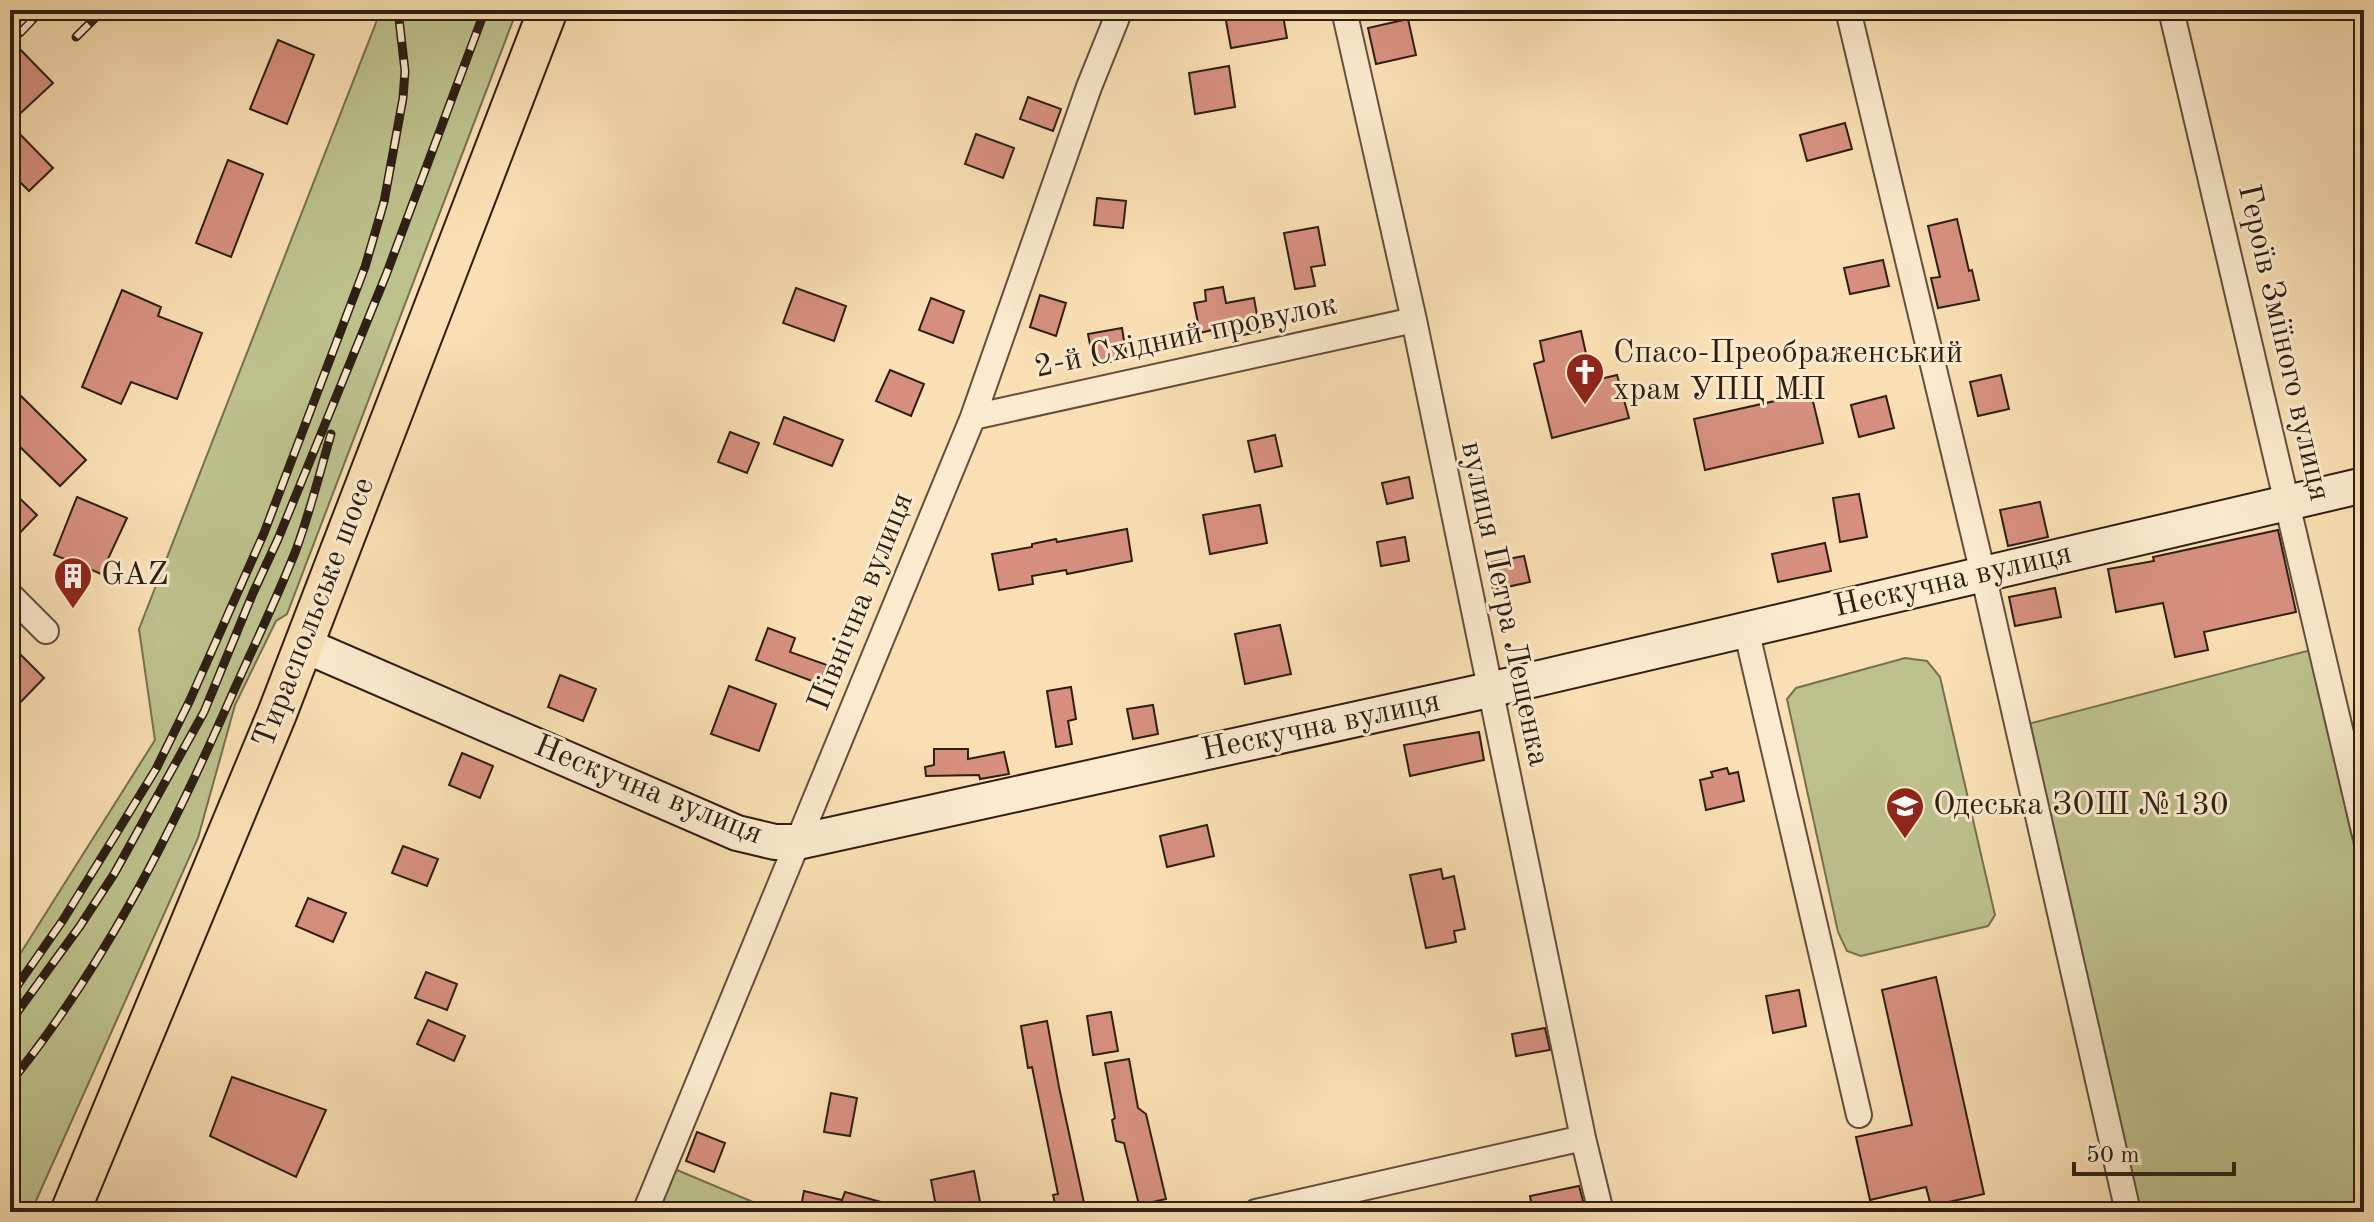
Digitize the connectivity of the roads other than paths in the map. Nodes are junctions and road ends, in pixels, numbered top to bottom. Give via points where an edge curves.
1 (548, 10) edge
2 (1120, 10) edge
3 (1344, 10) edge
4 (1848, 10) edge
5 (2171, 10) edge
6 (1414, 320) junction
7 (973, 417) junction
8 (2364, 485) edge
9 (2288, 503) junction
10 (1983, 574) junction
11 (10, 595) edge
12 (1746, 629) junction
13 (46, 631) dead end
14 (304, 645) junction
15 (1489, 690) junction
16 (2364, 831) edge
17 (798, 842) junction
18 (1859, 1115) dead end
19 (1583, 1138) junction
20 (70, 1212) edge
21 (645, 1212) edge
22 (1256, 1212) edge
23 (1601, 1212) edge
24 (2128, 1212) edge

1 - 14 main road, Тираспольське шосе
2 - 7 street, Північна вулиця
3 - 6 street, вулиця Петра Лещенка
4 - 10 street
5 - 9 street, Героїв Зміїного вулиця
6 - 7 street, 2-й Східний провулок
6 - 15 street, вулиця Петра Лещенка
7 - 17 street, Північна вулиця
8 - 9 street, Нескучна вулиця
9 - 10 street, Нескучна вулиця
9 - 16 street, Героїв Зміїного вулиця
10 - 12 street, Нескучна вулиця
10 - 24 street
11 - 13 street
12 - 15 street, Нескучна вулиця
12 - 18 street
14 - 17 street, Нескучна вулиця via 737,833
14 - 20 main road, Тираспольське шосе
15 - 17 street, Нескучна вулиця
15 - 19 street, вулиця Петра Лещенка
17 - 21 street, Північна вулиця
19 - 22 street
19 - 23 street, вулиця Петра Лещенка

